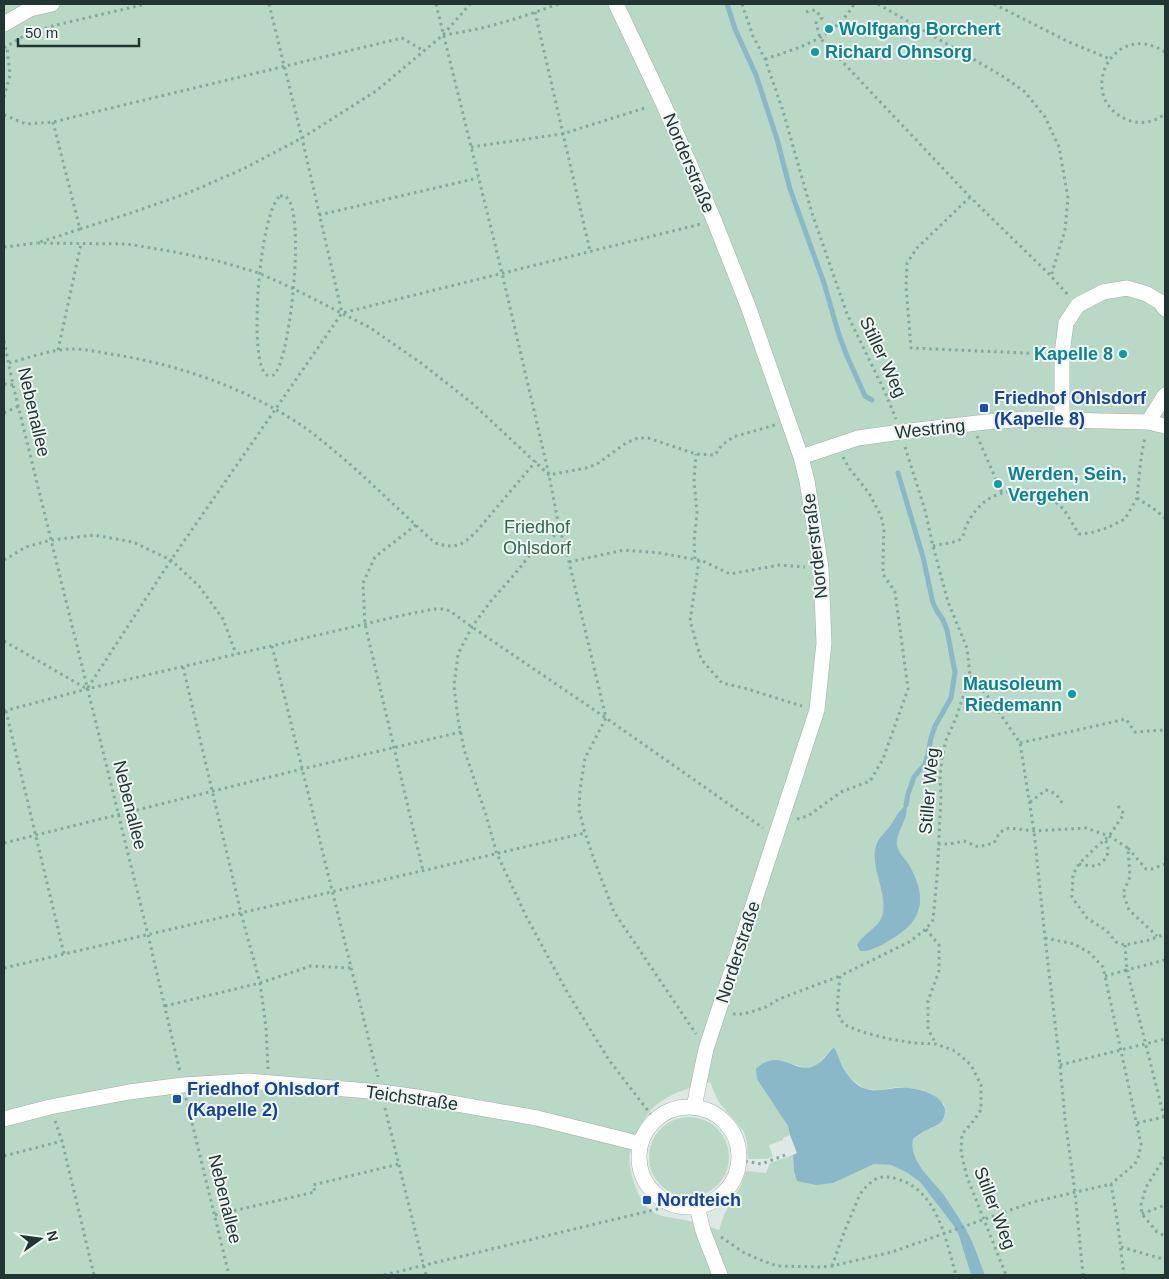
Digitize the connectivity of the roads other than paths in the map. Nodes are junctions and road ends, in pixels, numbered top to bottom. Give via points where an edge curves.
1 (52, 4) edge
2 (616, 4) edge
3 (4, 24) edge
4 (1165, 309) edge
5 (1165, 395) edge
6 (1062, 420) junction
7 (1148, 422) junction
8 (1165, 426) edge
9 (801, 457) junction
10 (694, 1107) junction
11 (4, 1119) edge
12 (641, 1144) junction
13 (697, 1206) junction
14 (720, 1275) edge

1 - 3 street via 30,9
2 - 9 street, Norderstraße via 714,220
4 - 6 street via 1147,294 1127,288 1103,292 1078,305 1066,323 1062,354
5 - 7 street
6 - 7 street, Westring
6 - 9 street, Westring via 1026,419 858,438
7 - 8 street, Westring
9 - 10 street, Norderstraße via 821,568 824,643 817,710 706,1049
10 - 12 street via 673,1109 663,1114 655,1120
10 - 13 street via 709,1110 722,1119 738,1145 739,1160 736,1174 721,1195
11 - 12 street, Teichstraße via 129,1092 249,1082 381,1092 537,1118
12 - 13 street via 640,1167 651,1189 674,1205
13 - 14 street

